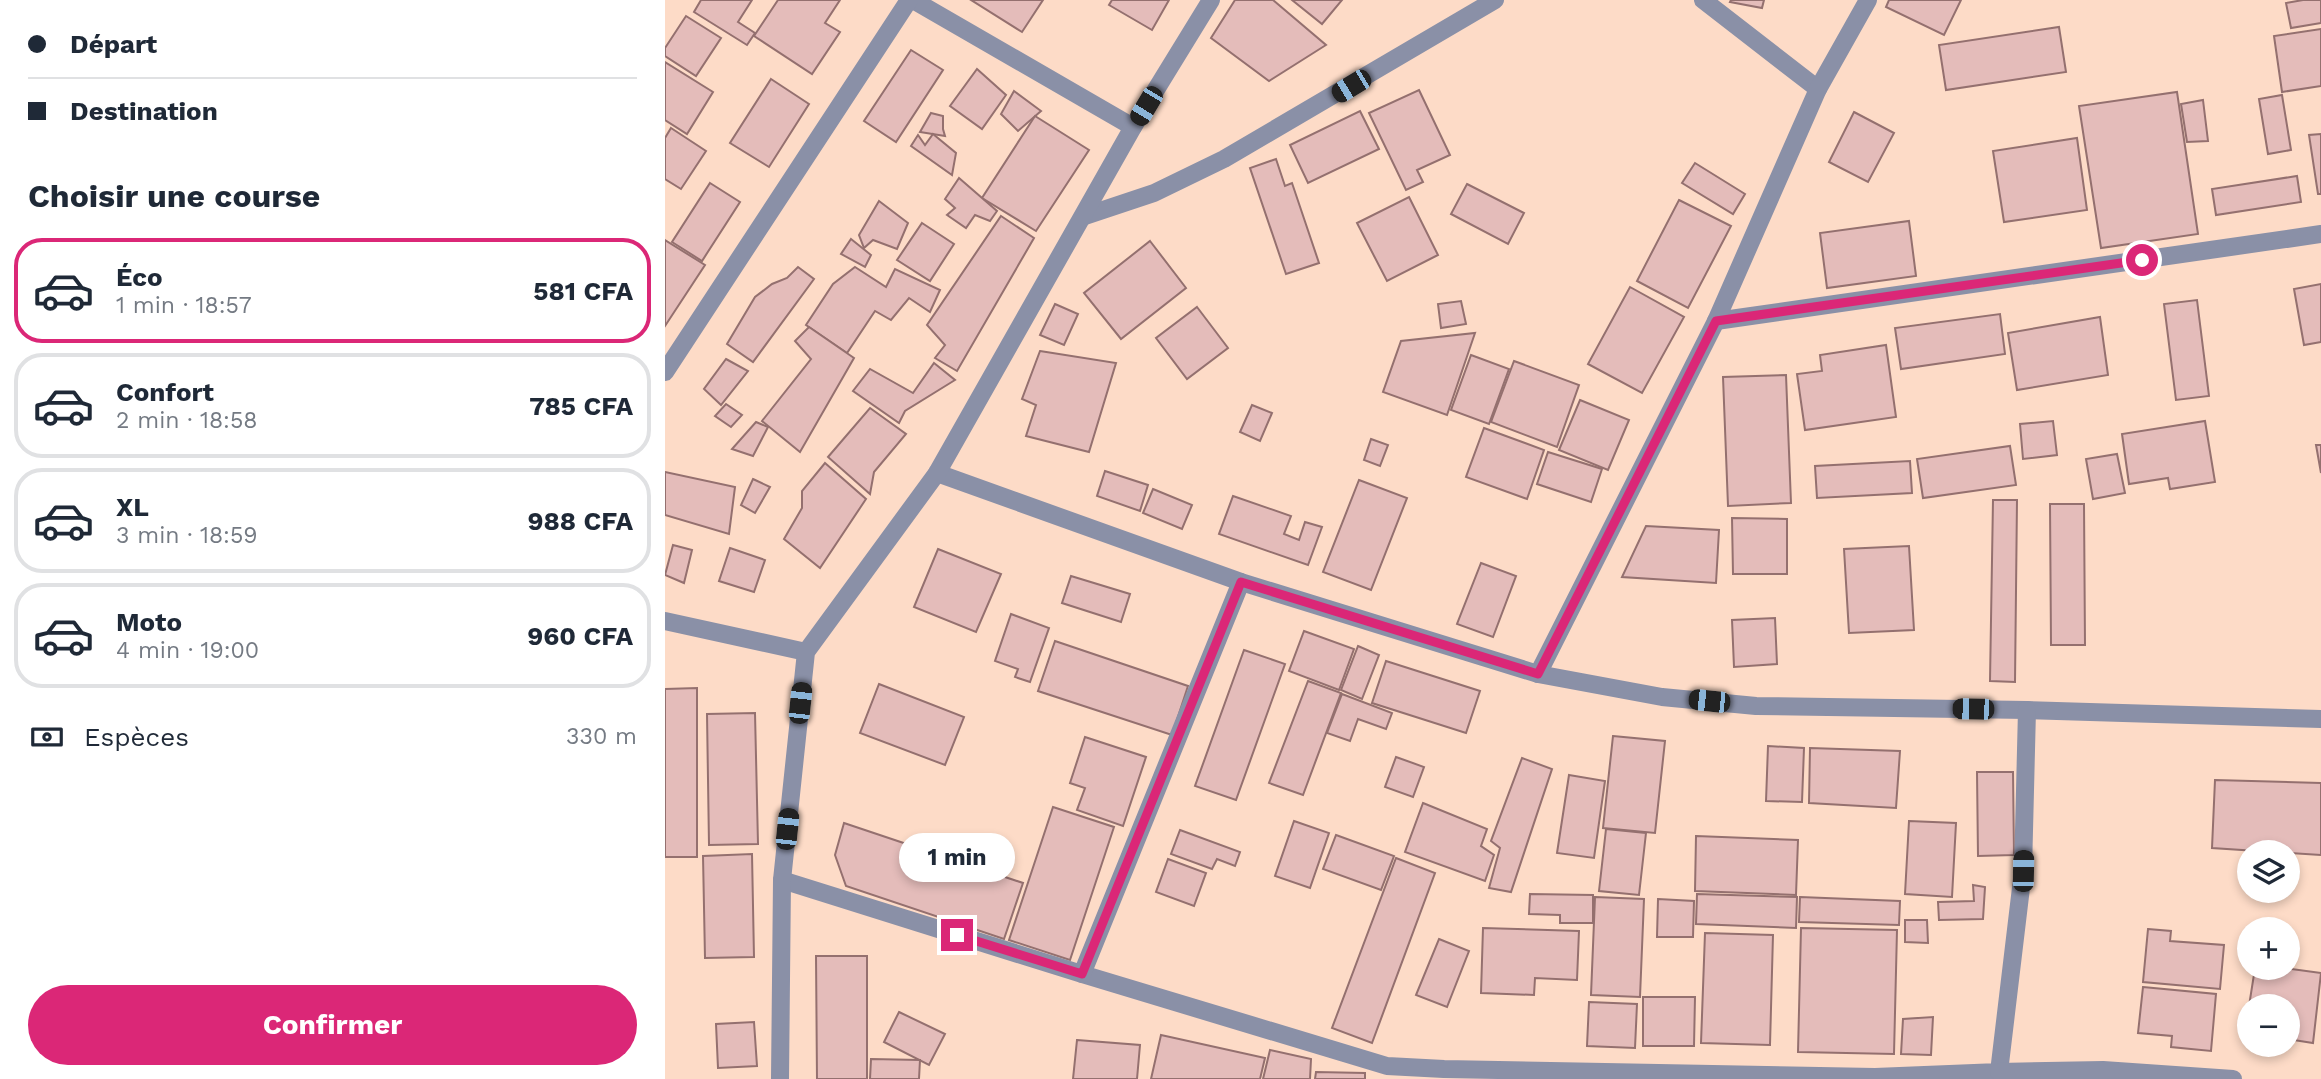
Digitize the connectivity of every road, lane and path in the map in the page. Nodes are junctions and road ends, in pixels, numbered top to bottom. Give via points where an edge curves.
1 (911, 0) edge
2 (1211, 0) edge
3 (1495, 0) edge
4 (1703, 0) edge
5 (1868, 0) edge
6 (1818, 89) junction
7 (1133, 127) junction
8 (1085, 216) junction
9 (2321, 234) edge
10 (1716, 321) junction
11 (665, 372) edge
12 (937, 473) junction
13 (1241, 582) junction
14 (665, 621) edge
15 (806, 652) junction
16 (1538, 674) junction
17 (2027, 710) junction
18 (2321, 719) edge
19 (782, 880) junction
20 (1082, 974) junction
21 (1999, 1072) junction
22 (780, 1079) edge
23 (2233, 1079) edge

1 - 7 street
1 - 11 street
2 - 7 street
3 - 8 street via 1224,159 1154,193
4 - 6 street
5 - 6 street
6 - 10 street
7 - 8 street
8 - 12 street
9 - 10 street
10 - 16 street
12 - 13 street
12 - 15 street
13 - 16 street
13 - 20 street
14 - 15 street
15 - 19 street
16 - 17 street via 1662,697 1756,706
17 - 18 street
17 - 21 street via 2023,871
19 - 20 street
19 - 22 street
20 - 21 street via 1387,1066 1875,1077
21 - 23 street via 2103,1070

